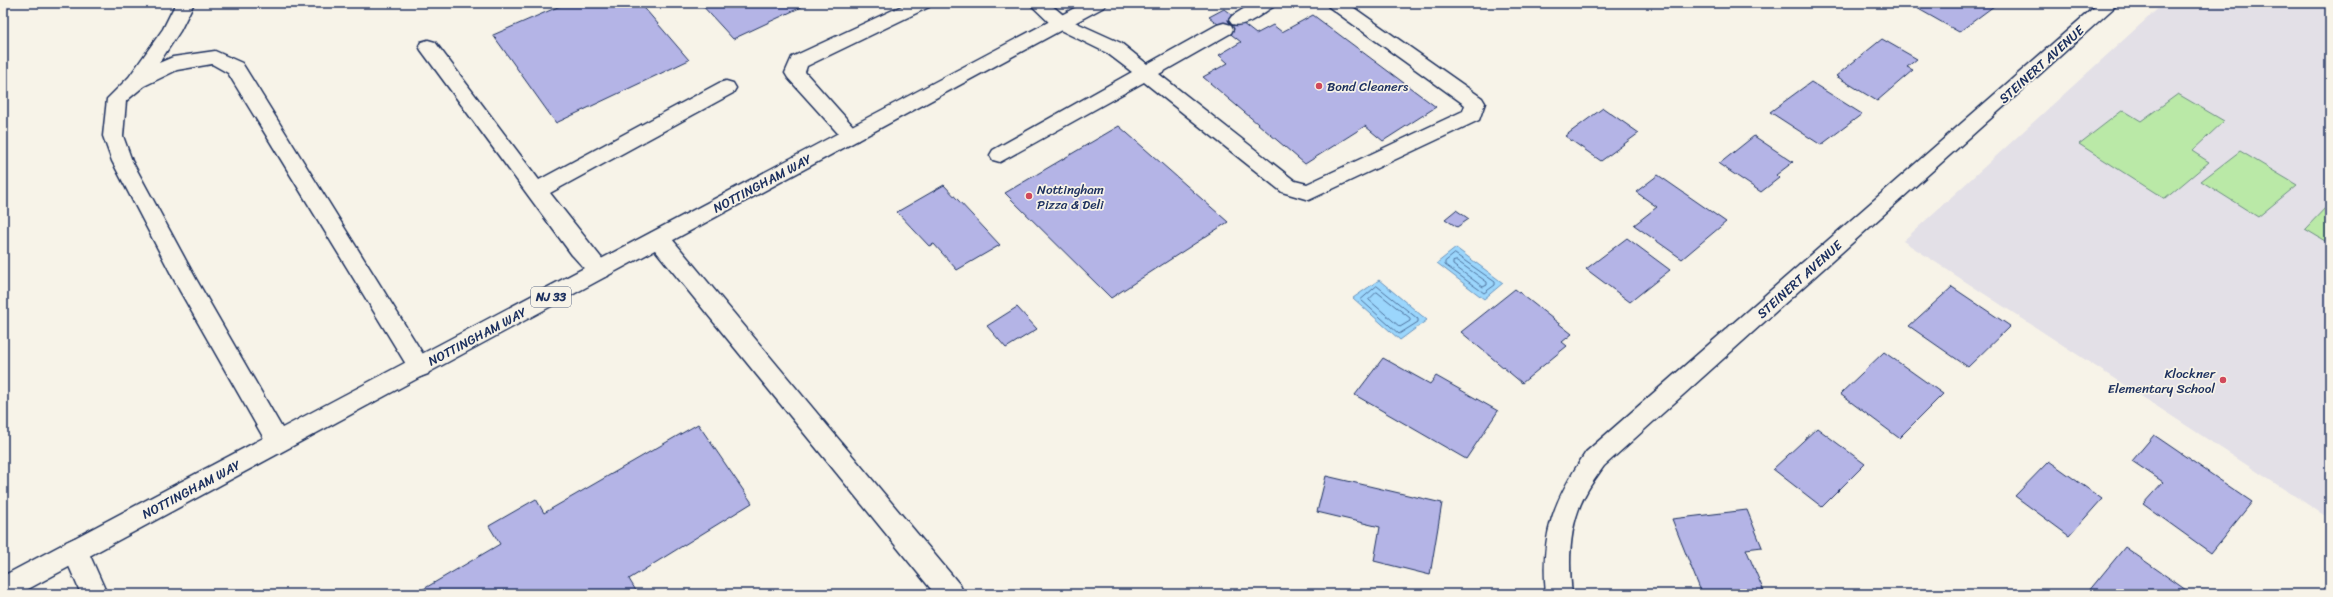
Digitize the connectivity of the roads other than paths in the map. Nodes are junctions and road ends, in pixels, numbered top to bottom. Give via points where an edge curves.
1 (185, 3) edge
2 (923, 3) edge
3 (1038, 3) edge
4 (1098, 3) edge
5 (1267, 3) edge
6 (1335, 3) edge
7 (2110, 3) edge
8 (1061, 23) junction
9 (428, 46) dead end
10 (1143, 73) junction
11 (137, 81) junction
12 (726, 88) dead end
13 (851, 136) junction
14 (1000, 155) dead end
15 (536, 191) junction
16 (658, 239) junction
17 (600, 270) junction
18 (420, 367) junction
19 (278, 442) junction
20 (75, 550) junction
21 (3, 589) edge
22 (94, 594) edge
23 (951, 594) edge
24 (1559, 594) edge

1 - 11 main road via 171,31
2 - 13 main road via 799,62 795,73
3 - 8 main road
4 - 8 main road, NOTTINGHAM WAY / NJ 33
5 - 10 main road
6 - 10 main road via 1475,103 1472,116 1309,192 1289,187
7 - 24 main road, STEINERT AVENUE via 1595,460 1573,493 1560,529 1556,574
8 - 10 main road via 1114,48
8 - 13 main road, NOTTINGHAM WAY / NJ 33
9 - 15 main road
10 - 14 main road
11 - 18 main road via 173,64 215,57 235,68
11 - 19 main road via 117,99 113,136 122,161 188,285
12 - 15 main road
13 - 16 main road, NOTTINGHAM WAY / NJ 33
15 - 17 main road via 580,249
16 - 17 main road, NOTTINGHAM WAY / NJ 33
16 - 23 main road
17 - 18 main road, NOTTINGHAM WAY / NJ 33
18 - 19 main road, NOTTINGHAM WAY / NJ 33
19 - 20 main road, NOTTINGHAM WAY / NJ 33
20 - 21 main road, NOTTINGHAM WAY / NJ 33
20 - 22 main road

